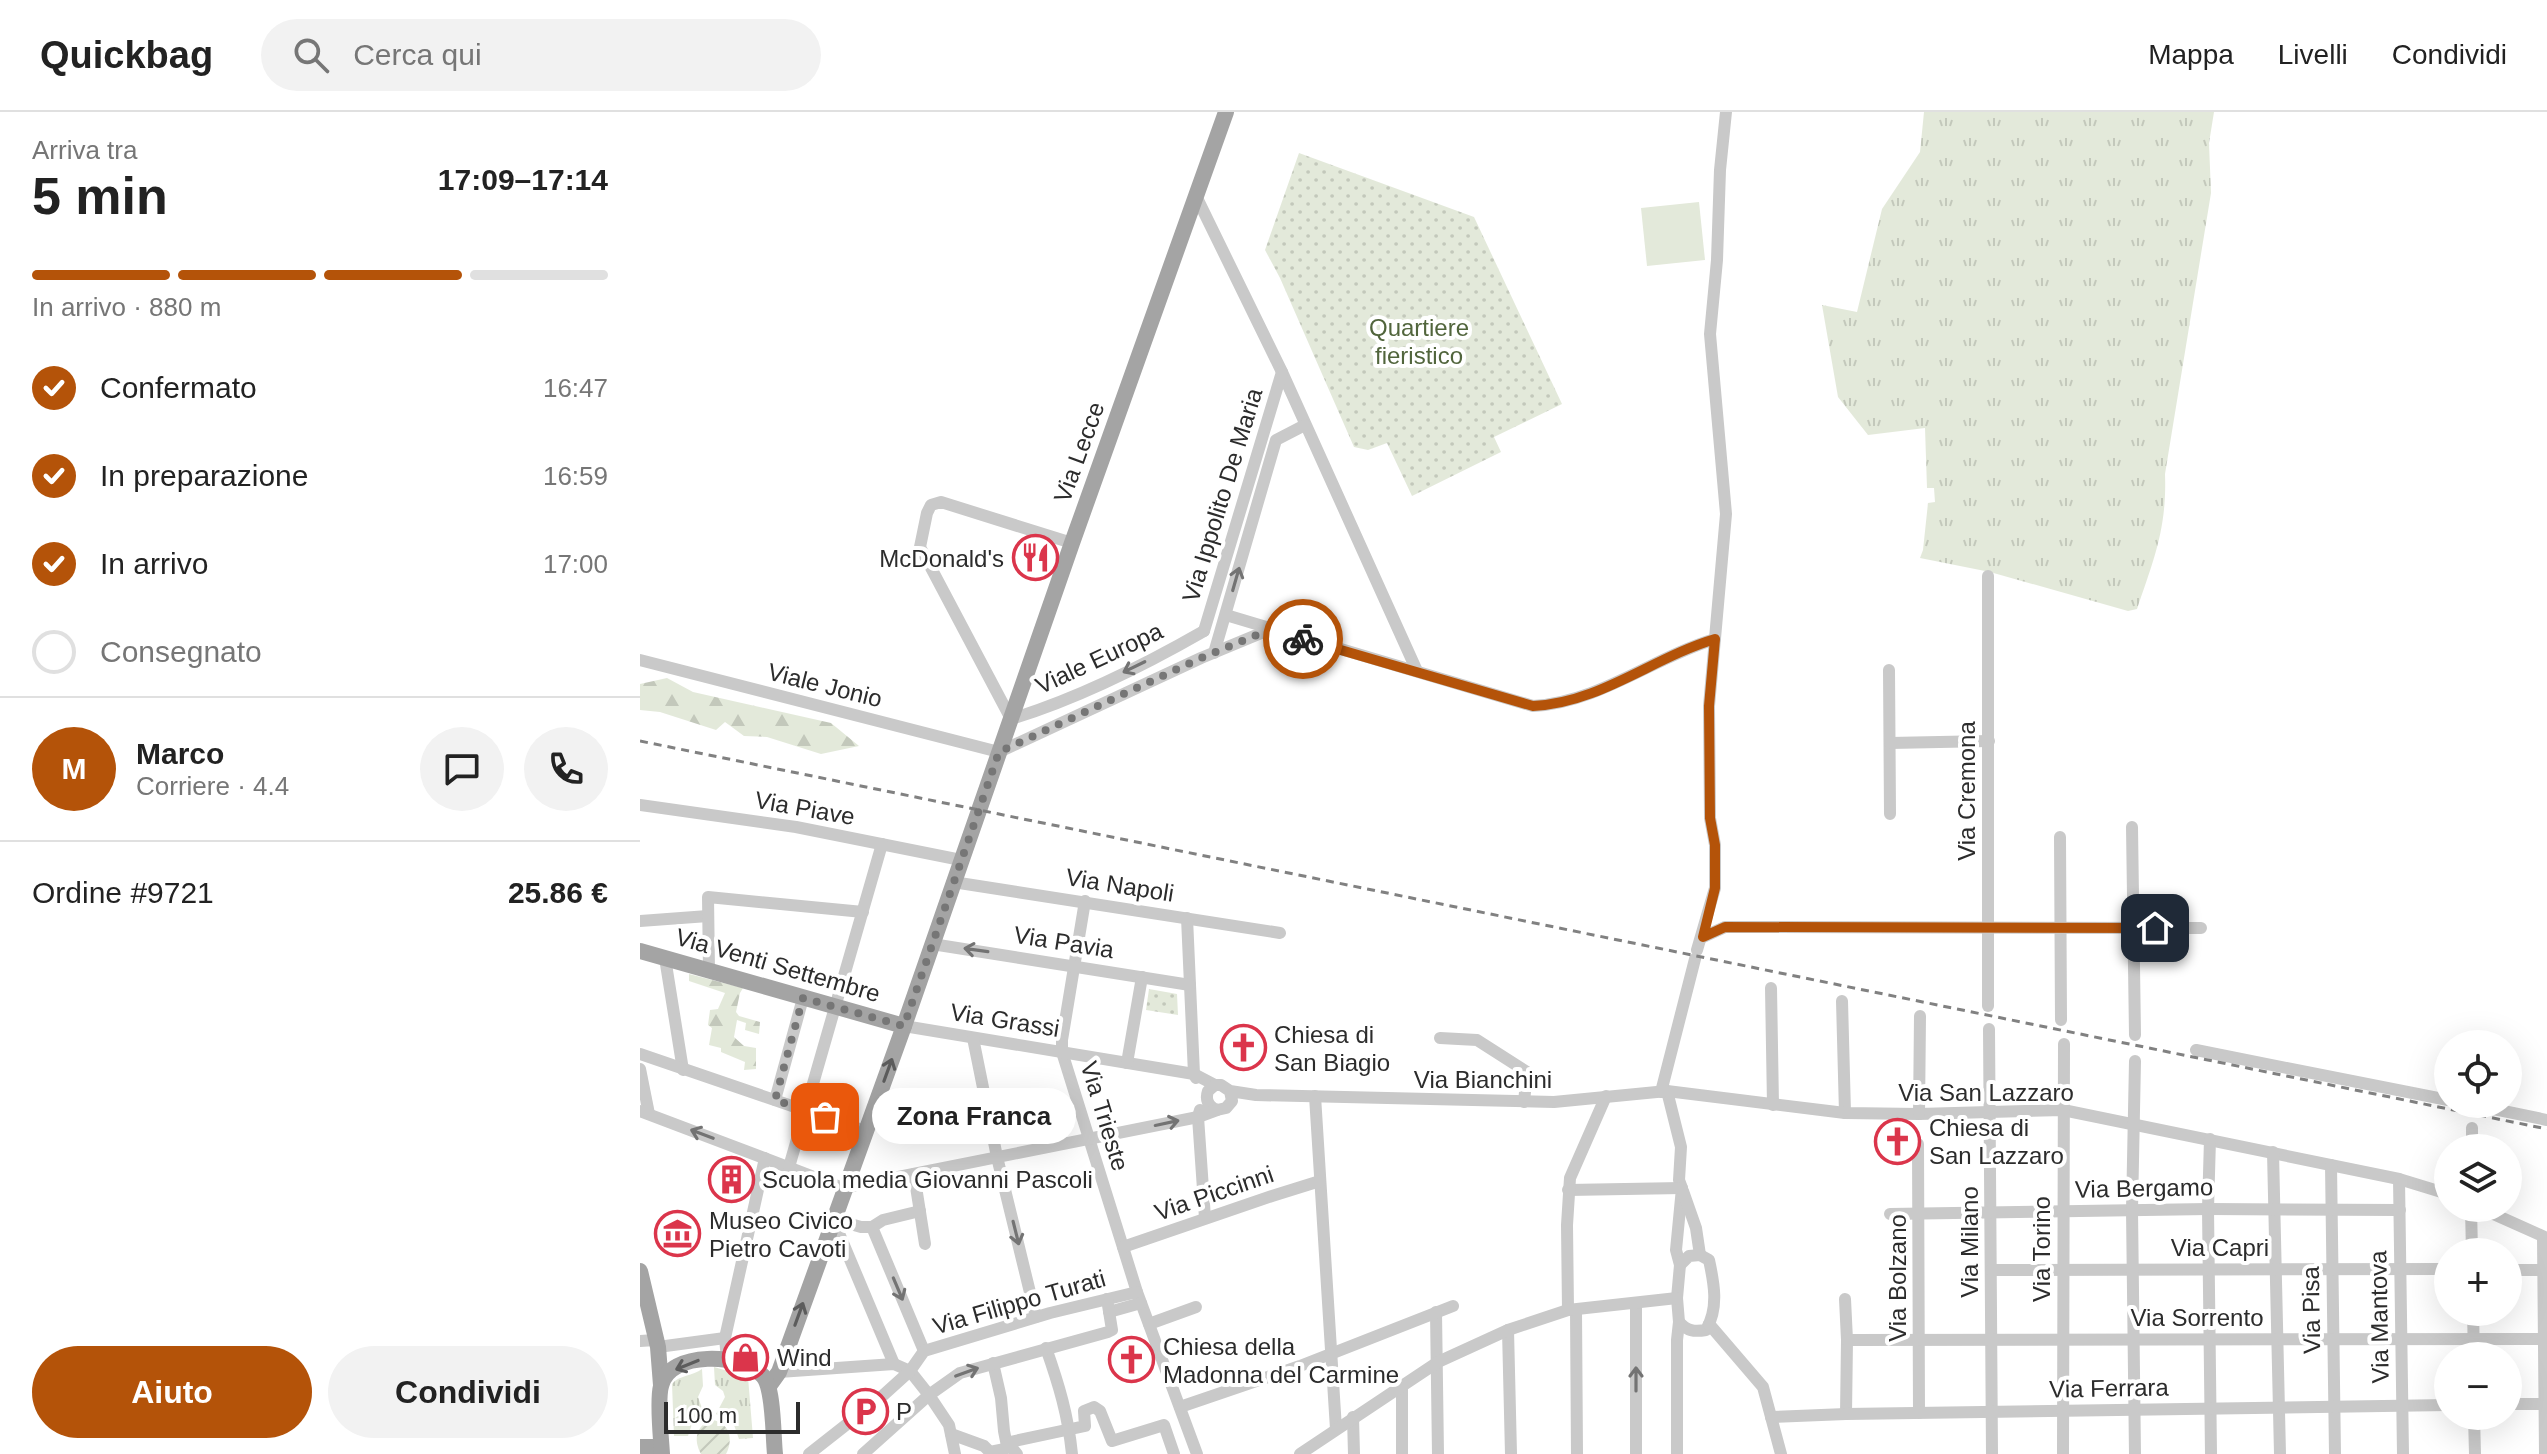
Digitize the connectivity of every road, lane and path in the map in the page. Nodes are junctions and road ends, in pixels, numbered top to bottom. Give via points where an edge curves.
1 (1226, 112) edge
2 (1726, 112) edge
3 (1196, 196) junction
4 (1282, 372) junction
5 (1305, 425) junction
6 (1262, 435) junction
7 (1276, 440) junction
8 (1072, 543) junction
9 (1988, 576) dead end
10 (1226, 615) junction
11 (1271, 629) junction
12 (1204, 631) junction
13 (1715, 639) junction
14 (1214, 653) junction
15 (640, 660) edge
16 (1889, 670) dead end
17 (1417, 671) junction
18 (1041, 710) junction
19 (1011, 719) junction
20 (1049, 729) junction
21 (1989, 741) junction
22 (1890, 743) junction
23 (999, 752) junction
24 (640, 805) edge
25 (1890, 814) dead end
26 (2132, 827) dead end
27 (2060, 837) dead end
28 (882, 844) junction
29 (961, 860) junction
30 (953, 882) junction
31 (1085, 901) junction
32 (1711, 906) junction
33 (863, 912) junction
34 (708, 916) junction
35 (1187, 918) junction
36 (640, 921) edge
37 (1725, 927) junction
38 (2132, 927) junction
39 (2059, 928) junction
40 (2201, 928) dead end
41 (1987, 929) junction
42 (1280, 933) dead end
43 (1703, 937) junction
44 (932, 944) junction
45 (640, 951) edge
46 (665, 958) junction
47 (1075, 965) junction
48 (709, 971) junction
49 (1142, 977) junction
50 (1190, 985) junction
51 (1771, 988) dead end
52 (803, 998) junction
53 (1842, 1001) dead end
54 (1988, 1006) dead end
55 (835, 1007) junction
56 (1920, 1016) dead end
57 (2061, 1020) dead end
58 (904, 1026) junction
59 (1989, 1029) dead end
60 (2135, 1035) dead end
61 (973, 1038) junction
62 (1440, 1038) dead end
63 (2064, 1044) dead end
64 (2196, 1050) dead end
65 (1062, 1052) junction
66 (640, 1054) edge
67 (2135, 1061) dead end
68 (1127, 1063) junction
69 (640, 1069) edge
70 (683, 1070) junction
71 (1194, 1074) junction
72 (1230, 1091) junction
73 (1664, 1092) junction
74 (1210, 1093) junction
75 (1256, 1095) junction
76 (1315, 1096) junction
77 (1606, 1096) junction
78 (2434, 1097) edge
79 (775, 1100) junction
80 (1524, 1102) junction
81 (1773, 1105) junction
82 (1223, 1108) junction
83 (805, 1110) junction
84 (2063, 1110) junction
85 (644, 1112) edge
86 (1990, 1112) junction
87 (1845, 1113) junction
88 (1919, 1114) junction
89 (2522, 1115) edge
90 (1198, 1117) junction
91 (2547, 1120) edge
92 (2135, 1124) junction
93 (2472, 1128) dead end
94 (865, 1131) junction
95 (2472, 1134) edge
96 (1088, 1139) junction
97 (2210, 1139) junction
98 (1918, 1144) dead end
99 (2273, 1152) junction
100 (997, 1157) junction
101 (765, 1158) junction
102 (2331, 1165) junction
103 (789, 1167) junction
104 (914, 1174) junction
105 (2399, 1179) junction
106 (1320, 1181) junction
107 (843, 1188) junction
108 (1682, 1188) junction
109 (1568, 1190) junction
110 (2434, 1190) edge
111 (2208, 1209) junction
112 (2132, 1210) junction
113 (2273, 1210) junction
114 (2400, 1210) junction
115 (920, 1211) junction
116 (1991, 1211) junction
117 (2063, 1211) junction
118 (2332, 1211) junction
119 (1919, 1213) junction
120 (1890, 1214) dead end
121 (1205, 1218) junction
122 (833, 1219) junction
123 (2510, 1222) edge
124 (872, 1227) junction
125 (2545, 1238) edge
126 (925, 1244) dead end
127 (1123, 1247) junction
128 (1700, 1255) junction
129 (1680, 1265) junction
130 (2333, 1268) junction
131 (2209, 1269) junction
132 (2274, 1269) junction
133 (2401, 1269) junction
134 (2434, 1269) edge
135 (1991, 1270) junction
136 (2063, 1270) junction
137 (2133, 1270) junction
138 (2522, 1270) edge
139 (2545, 1270) edge
140 (640, 1271) edge
141 (1139, 1297) junction
142 (1677, 1298) junction
143 (1845, 1299) dead end
144 (1636, 1303) junction
145 (1108, 1305) junction
146 (1453, 1306) dead end
147 (1196, 1307) dead end
148 (1572, 1310) junction
149 (1436, 1312) junction
150 (1036, 1317) junction
151 (1679, 1322) junction
152 (1149, 1324) junction
153 (1709, 1324) junction
154 (2473, 1326) edge
155 (1508, 1330) junction
156 (725, 1338) junction
157 (2334, 1338) junction
158 (2402, 1338) junction
159 (2063, 1339) junction
160 (2134, 1339) junction
161 (2210, 1339) junction
162 (2277, 1339) junction
163 (2473, 1339) junction
164 (2546, 1339) edge
165 (1847, 1340) junction
166 (1918, 1340) junction
167 (1992, 1340) junction
168 (2473, 1342) edge
169 (651, 1343) edge
170 (1046, 1348) junction
171 (924, 1351) junction
172 (1331, 1354) junction
173 (727, 1360) junction
174 (1438, 1362) junction
175 (993, 1363) junction
176 (894, 1364) junction
177 (910, 1371) junction
178 (774, 1379) junction
179 (661, 1385) junction
180 (1402, 1385) junction
181 (929, 1395) junction
182 (2522, 1404) edge
183 (2546, 1404) edge
184 (2403, 1405) junction
185 (2434, 1405) edge
186 (2334, 1406) junction
187 (1180, 1407) junction
188 (2279, 1407) junction
189 (2211, 1408) junction
190 (2134, 1409) junction
191 (2063, 1410) junction
192 (1992, 1412) junction
193 (1919, 1413) junction
194 (1846, 1414) junction
195 (1353, 1417) junction
196 (1771, 1417) junction
197 (1070, 1429) junction
198 (1336, 1429) junction
199 (2474, 1430) edge
200 (951, 1434) junction
201 (880, 1440) junction
202 (640, 1447) edge
203 (662, 1450) edge
204 (1012, 1450) edge
205 (775, 1454) edge
206 (809, 1454) edge
207 (863, 1454) edge
208 (883, 1454) edge
209 (955, 1454) edge
210 (1072, 1454) edge
211 (1174, 1454) edge
212 (1197, 1454) edge
213 (1300, 1454) edge
214 (1354, 1454) edge
215 (1402, 1454) edge
216 (1438, 1454) edge
217 (1511, 1454) edge
218 (1577, 1454) edge
219 (1636, 1454) edge
220 (1677, 1454) edge
221 (1781, 1454) edge
222 (1992, 1454) edge
223 (2063, 1454) edge
224 (2135, 1454) edge
225 (2211, 1454) edge
226 (2280, 1454) edge
227 (2335, 1454) edge
228 (2403, 1454) edge
229 (2475, 1454) edge
230 (2545, 1454) edge

1 - 3 main road, Via Lecce
2 - 13 street via 1710,334 1726,514
3 - 4 street, Via Ippolito De Maria
3 - 8 main road, Via Lecce
4 - 5 street, Via Ippolito De Maria
4 - 6 street, Via Ippolito De Maria
5 - 7 street, Via Ippolito De Maria
5 - 17 street, Via Ippolito De Maria
6 - 7 street
6 - 12 street, Via Ippolito De Maria
10 -> 7 street, Via Ippolito De Maria
8 - 19 main road, Via Lecce
8 - 19 street via 941,502 927,513 920,547
9 - 21 street, Via Cremona
10 - 11 street
10 - 14 street, Via Ippolito De Maria
11 - 14 street, Viale Europa
11 - 17 street
12 - 14 street
12 -> 18 street, Viale Europa
13 - 17 street via 1554,705 1533,706
13 - 32 street via 1709,706 1715,861
14 - 20 street, Viale Europa
15 - 23 street, Viale Jonio
16 - 22 street
18 - 19 street, Viale Europa
18 - 20 street
19 - 23 main road, Via Lecce
20 - 23 street, Viale Europa
21 - 22 street
21 - 41 street, Via Cremona
22 - 25 street
23 - 29 main road, Via Lecce
24 - 28 street, Via Piave
26 - 38 street
27 - 39 street
28 - 29 street, Via Piave
28 - 33 street
29 - 30 main road, Via Lecce
30 - 31 street, Via Napoli
30 - 44 main road, Via Lecce
31 - 35 street, Via Napoli
31 - 47 street, Via Trieste
32 - 37 street
32 - 43 street
33 - 34 street via 708,897
33 - 55 street
34 - 36 street
34 - 48 street
35 - 42 street, Via Napoli
35 - 50 street
37 - 41 street
37 - 43 street
38 - 39 street
38 - 40 street
38 - 60 street
39 - 41 street
39 - 57 street
41 - 54 street, Via Cremona
43 - 73 street
47 -> 44 street, Via Pavia
44 - 58 main road, Via Lecce
45 - 46 main road, Via Venti Settembre
46 - 48 main road, Via Venti Settembre
46 - 70 street
47 - 49 street, Via Pavia
47 - 65 street, Via Trieste
48 - 52 main road, Via Venti Settembre
49 - 50 street, Via Pavia
49 - 68 street
50 - 71 street
51 - 81 street
52 - 55 main road, Via Venti Settembre
52 - 79 street
53 - 87 street
55 - 58 main road, Via Venti Settembre
55 - 83 street
56 - 88 street
58 - 61 street, Via Grassi
94 -> 58 main road, Via Lecce
59 - 86 street, Via Milano
61 - 65 street, Via Grassi
61 - 100 street
62 - 80 street via 1477,1040 1527,1072
63 - 84 street, Via Torino
64 - 78 street
65 - 68 street, Via Grassi
65 - 96 street, Via Trieste
66 - 70 street
67 - 92 street
68 - 71 street, Via Grassi
69 - 85 street
70 - 79 street
71 - 74 street
72 - 74 street via 1227,1087
72 - 75 street
72 - 82 street via 1232,1101
73 - 77 street, Via Bianchini
73 - 81 street, Via San Lazzaro
73 - 108 street via 1681,1147
74 - 82 street via 1212,1108
74 - 90 street
75 - 76 street, Via Bianchini
75 - 82 street
76 - 80 street, Via Bianchini
76 - 106 street
77 - 80 street, Via Bianchini
77 - 109 street
79 - 83 street
81 - 87 street, Via San Lazzaro
82 - 90 street
83 - 94 street
83 - 103 street
84 - 86 street, Via San Lazzaro
84 - 92 street, Via San Lazzaro
84 - 117 street, Via Torino
101 -> 85 street
86 - 88 street, Via San Lazzaro
86 - 116 street, Via Milano
87 - 88 street, Via San Lazzaro
89 - 91 street
96 -> 90 street
90 - 121 street
92 - 97 street, Via San Lazzaro
92 - 112 street
93 - 95 street
94 - 107 main road, Via Lecce
96 - 100 street
96 - 127 street, Via Trieste
97 - 99 street, Via San Lazzaro
97 - 111 street
98 - 119 street, Via Bolzano
99 - 102 street, Via San Lazzaro
99 - 113 street
100 - 104 street
100 -> 150 street
101 - 103 street
101 - 156 street
102 - 105 street, Via San Lazzaro
102 - 118 street, Via Pisa
103 - 107 street
104 - 107 street
104 - 115 street
105 - 110 street, Via San Lazzaro
105 - 114 street, Via Mantova
106 - 121 street, Via Piccinni
106 - 172 street
107 - 122 main road, Via Lecce
108 - 109 street
108 - 128 street
108 - 129 street via 1676,1250
109 - 148 street
111 - 112 street, Via Bergamo
111 - 113 street, Via Bergamo
111 - 131 street
112 - 117 street, Via Bergamo
112 - 137 street
113 - 118 street, Via Bergamo
113 - 132 street
114 - 118 street, Via Bergamo
114 - 133 street, Via Mantova
115 - 124 street
115 - 126 street
116 - 117 street, Via Bergamo
116 - 119 street, Via Bergamo
116 - 135 street, Via Milano
117 - 136 street, Via Torino
118 - 130 street, Via Pisa
119 - 120 street, Via Bergamo
119 - 166 street, Via Bolzano
121 - 127 street, Via Piccinni
122 - 124 street
122 - 176 street
178 -> 122 main road, Via Lecce
123 - 125 street
124 -> 171 street
125 - 139 street
127 - 141 street, Via Trieste
128 - 129 street via 1689,1256
128 - 153 street via 1709,1260 1713,1280
129 - 142 street
130 - 132 street, Via Capri
130 - 133 street, Via Capri
130 - 157 street, Via Pisa
131 - 132 street, Via Capri
131 - 137 street, Via Capri
131 - 161 street
132 - 162 street
133 - 134 street, Via Capri
133 - 158 street, Via Mantova
135 - 136 street, Via Capri
135 - 167 street, Via Milano
136 - 137 street, Via Capri
136 - 159 street, Via Torino
137 - 160 street
138 - 139 street
139 - 164 street
140 - 169 main road
141 - 145 street, Via Filippo Turati
141 - 152 street, Via Trieste
142 - 144 street
142 - 151 street
143 - 165 street
144 - 148 street
219 -> 144 street
145 - 150 street, Via Filippo Turati
145 - 170 street via 1112,1330
146 - 149 street
147 - 152 street
148 - 155 street
148 - 218 street
149 - 172 street
149 - 174 street
150 - 171 street, Via Filippo Turati
151 - 153 street via 1696,1331
151 - 220 street
152 - 187 street, Via Trieste
153 - 196 street via 1763,1387
154 - 163 street
155 - 174 street
155 - 217 street
156 - 169 street
156 - 173 street
157 - 158 street, Via Sorrento
157 - 162 street, Via Sorrento
157 - 186 street, Via Pisa
158 - 163 street, Via Sorrento
158 - 184 street, Via Mantova
159 - 160 street, Via Sorrento
159 - 167 street, Via Sorrento
159 - 191 street, Via Torino
160 - 161 street, Via Sorrento
160 - 190 street
161 - 162 street, Via Sorrento
161 - 189 street
162 - 188 street
163 - 164 street, Via Sorrento
163 - 168 street
164 - 183 street
165 - 166 street, Via Sorrento
165 - 194 street
166 - 167 street, Via Sorrento
166 - 193 street, Via Bolzano
167 - 192 street, Via Milano
169 - 179 main road
170 - 175 street
170 - 197 street
171 - 177 street, Via Filippo Turati
172 - 187 street
172 - 198 street
173 - 178 main road
173 -> 179 main road via 691,1361 672,1371
174 - 180 street
174 - 216 street
181 -> 175 street via 960,1373
175 - 204 street
176 - 177 street
176 - 178 street
177 - 181 street
177 - 206 street, Via Filippo Turati
178 - 205 main road
179 - 203 main road
180 - 195 street
180 - 215 street
181 - 200 street
181 - 201 street
182 - 183 street
183 - 230 street
184 - 185 street, Via Ferrara
184 - 186 street, Via Ferrara
184 - 228 street, Via Mantova
186 - 188 street, Via Ferrara
186 - 227 street, Via Pisa
187 - 212 street, Via Trieste
188 - 189 street, Via Ferrara
188 - 226 street
189 - 190 street, Via Ferrara
189 - 225 street
190 - 191 street, Via Ferrara
190 - 224 street
191 - 192 street, Via Ferrara
191 - 223 street, Via Torino
192 - 193 street, Via Ferrara
192 - 222 street, Via Milano
193 - 194 street, Via Ferrara
194 - 196 street, Via Ferrara
195 - 198 street
195 - 214 street
196 - 221 street
197 - 204 street via 1010,1442
197 - 210 street
197 - 211 street via 1085,1426 1084,1411 1094,1407 1112,1441 1164,1425
198 - 213 street
199 - 229 street
200 - 204 street via 990,1452
200 - 209 street
201 - 207 street
201 - 208 street
202 - 203 main road

